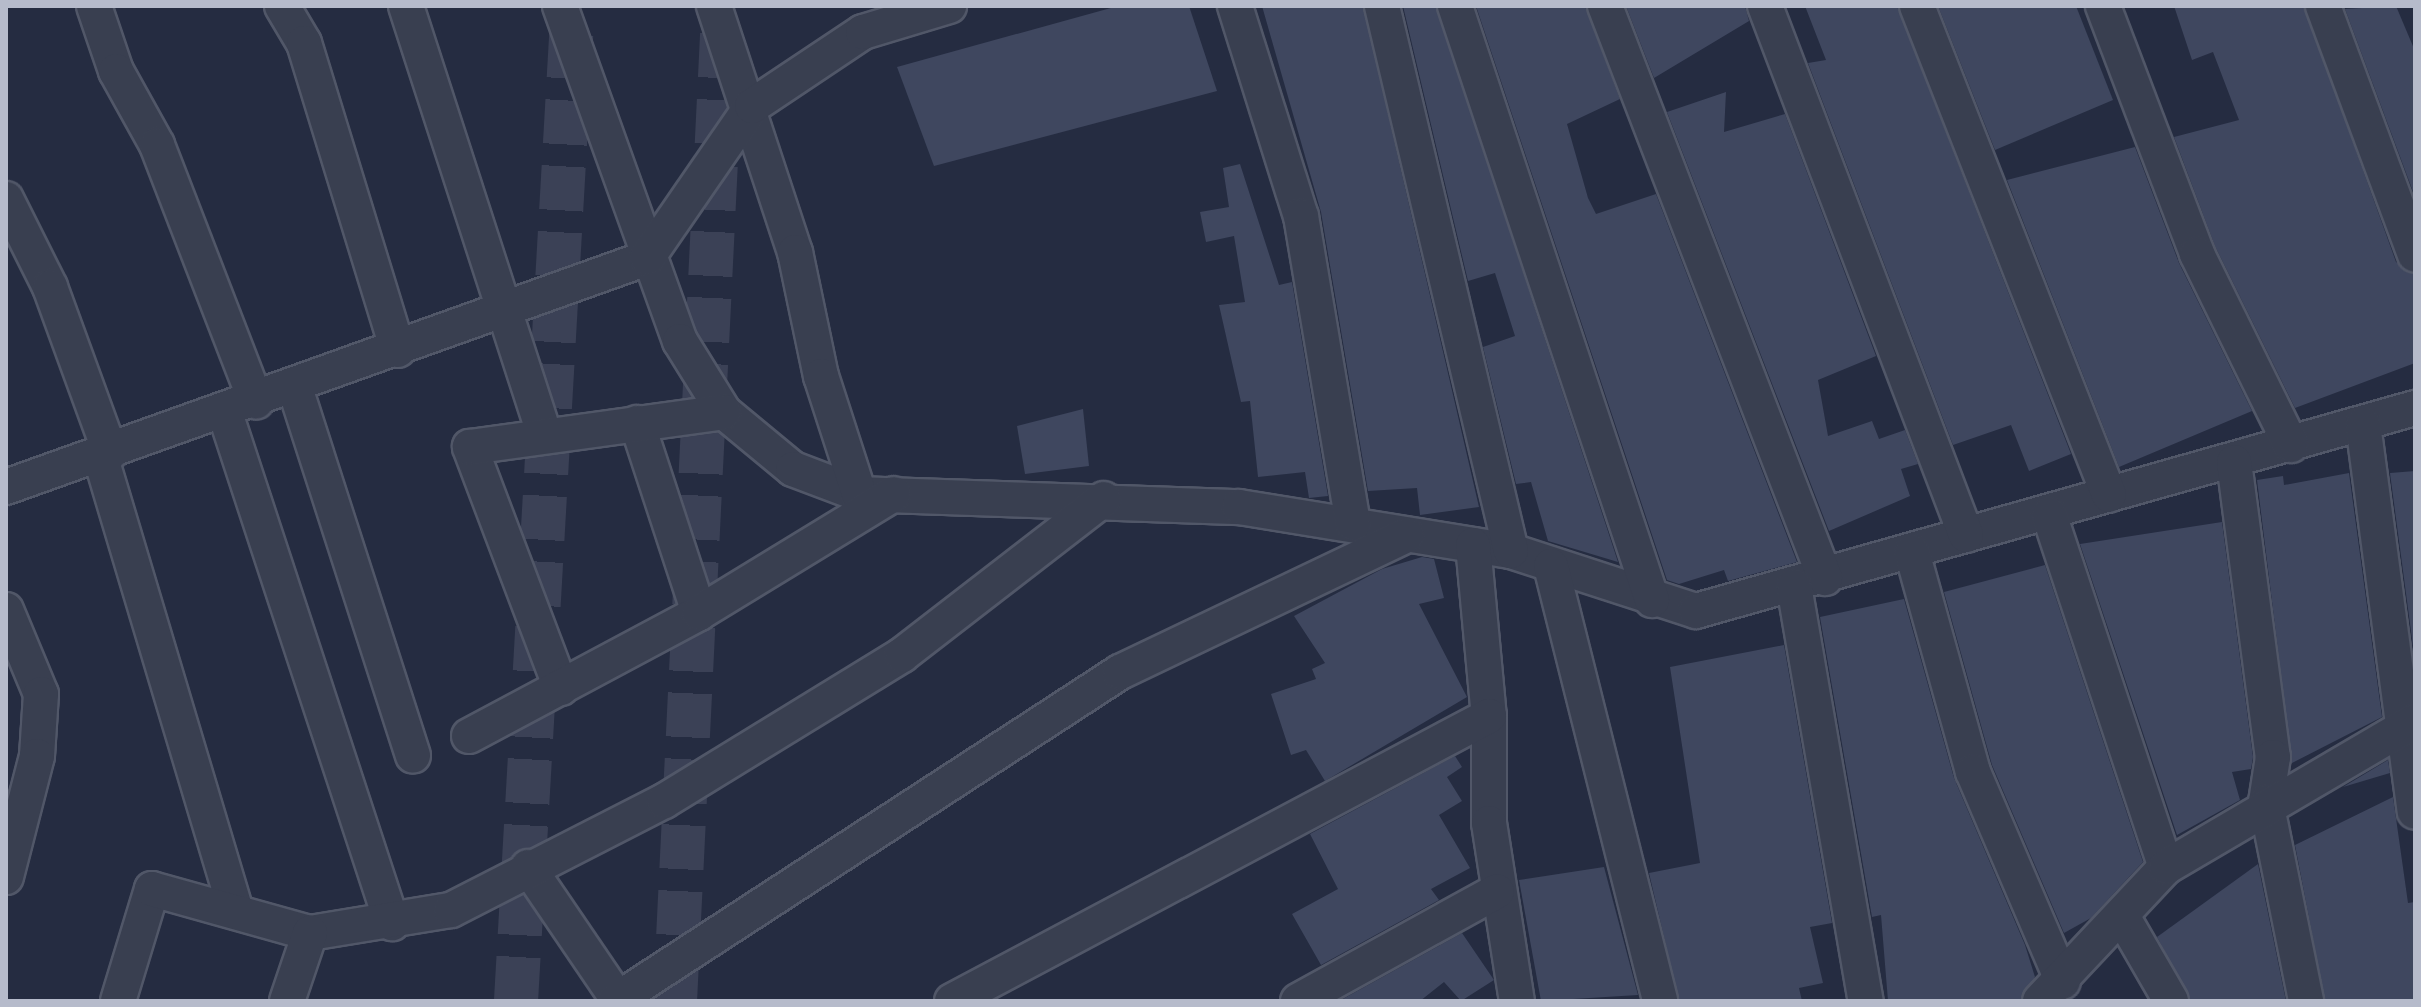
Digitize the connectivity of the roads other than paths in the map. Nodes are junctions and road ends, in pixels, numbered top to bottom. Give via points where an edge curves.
1 (94, 6) edge
2 (282, 6) edge
3 (406, 6) edge
4 (560, 6) edge
5 (714, 6) edge
6 (949, 6) edge
7 (1235, 6) edge
8 (1382, 6) edge
9 (1455, 6) edge
10 (1605, 6) edge
11 (1765, 6) edge
12 (1917, 6) edge
13 (2103, 6) edge
14 (2323, 6) edge
15 (859, 19) edge
16 (752, 106) junction
17 (2403, 186) edge
18 (6, 199) edge
19 (2415, 255) edge
20 (647, 258) junction
21 (507, 310) junction
22 (398, 350) junction
23 (295, 388) junction
24 (241, 407) junction
25 (2415, 408) edge
26 (724, 412) junction
27 (637, 423) junction
28 (2363, 424) junction
29 (545, 436) junction
30 (2291, 445) junction
31 (105, 453) junction
32 (2234, 462) junction
33 (6, 487) edge
34 (859, 494) junction
35 (894, 494) junction
36 (2109, 495) junction
37 (1104, 499) junction
38 (2049, 514) junction
39 (1353, 524) junction
40 (1407, 535) junction
41 (1966, 535) junction
42 (1473, 545) junction
43 (1511, 551) junction
44 (1912, 552) junction
45 (1551, 566) junction
46 (1810, 582) junction
47 (1652, 600) junction
48 (6, 610) edge
49 (699, 613) junction
50 (561, 688) junction
51 (1489, 716) junction
52 (2409, 722) edge
53 (469, 736) dead end
54 (413, 756) dead end
55 (2266, 802) junction
56 (2415, 812) edge
57 (528, 867) junction
58 (2166, 867) junction
59 (6, 877) edge
60 (1497, 891) junction
61 (236, 911) junction
62 (2122, 916) junction
63 (392, 923) junction
64 (310, 933) junction
65 (2052, 991) edge
66 (118, 1001) edge
67 (287, 1001) edge
68 (617, 1001) edge
69 (952, 1001) edge
70 (1298, 1001) edge
71 (1517, 1001) edge
72 (1660, 1001) edge
73 (1866, 1001) edge
74 (2171, 1001) edge
75 (2306, 1001) edge

1 - 24 street via 116,71 157,145
2 - 22 street via 304,43
3 - 21 street
4 - 20 street
5 - 16 street
6 - 15 street
7 - 39 street via 1301,216
8 - 43 street
9 - 47 street
10 - 46 street
11 - 41 street
12 - 36 street
13 - 30 street via 2197,254
14 - 17 street
15 - 16 street
16 - 20 street
16 - 34 street
17 - 19 street
18 - 31 street via 50,287
20 - 21 street
20 - 26 street via 680,341
21 - 22 street
21 - 29 street
22 - 23 street
23 - 24 street
23 - 54 street
24 - 31 street
24 - 63 street
25 - 28 street
26 - 27 street
26 - 34 street via 793,469
27 - 29 street
27 - 49 street
28 - 30 street
28 - 52 street
29 - 50 street via 470,447
30 - 32 street
31 - 33 street
31 - 61 street
32 - 36 street
32 - 55 street via 2273,757
34 - 35 street
35 - 37 street
35 - 49 street
36 - 38 street
37 - 39 street
37 - 57 street via 902,655 664,801
38 - 41 street
38 - 58 street
39 - 40 street
40 - 42 street
40 - 68 street via 1120,672
41 - 44 street
42 - 43 street
42 - 51 street
43 - 45 street
44 - 46 street
44 - 65 street via 1973,772
45 - 47 street
45 - 72 street
46 - 47 street via 1696,611
46 - 73 street
48 - 59 street via 41,694 37,756
49 - 50 street
50 - 53 street
51 - 60 street
51 - 69 street
52 - 55 street
52 - 56 street
55 - 58 street
55 - 75 street
57 - 63 street via 451,910
57 - 68 street
58 - 62 street
60 - 70 street
60 - 71 street
61 - 64 street
61 - 66 street via 152,889
62 - 65 street
62 - 74 street
63 - 64 street
64 - 67 street

